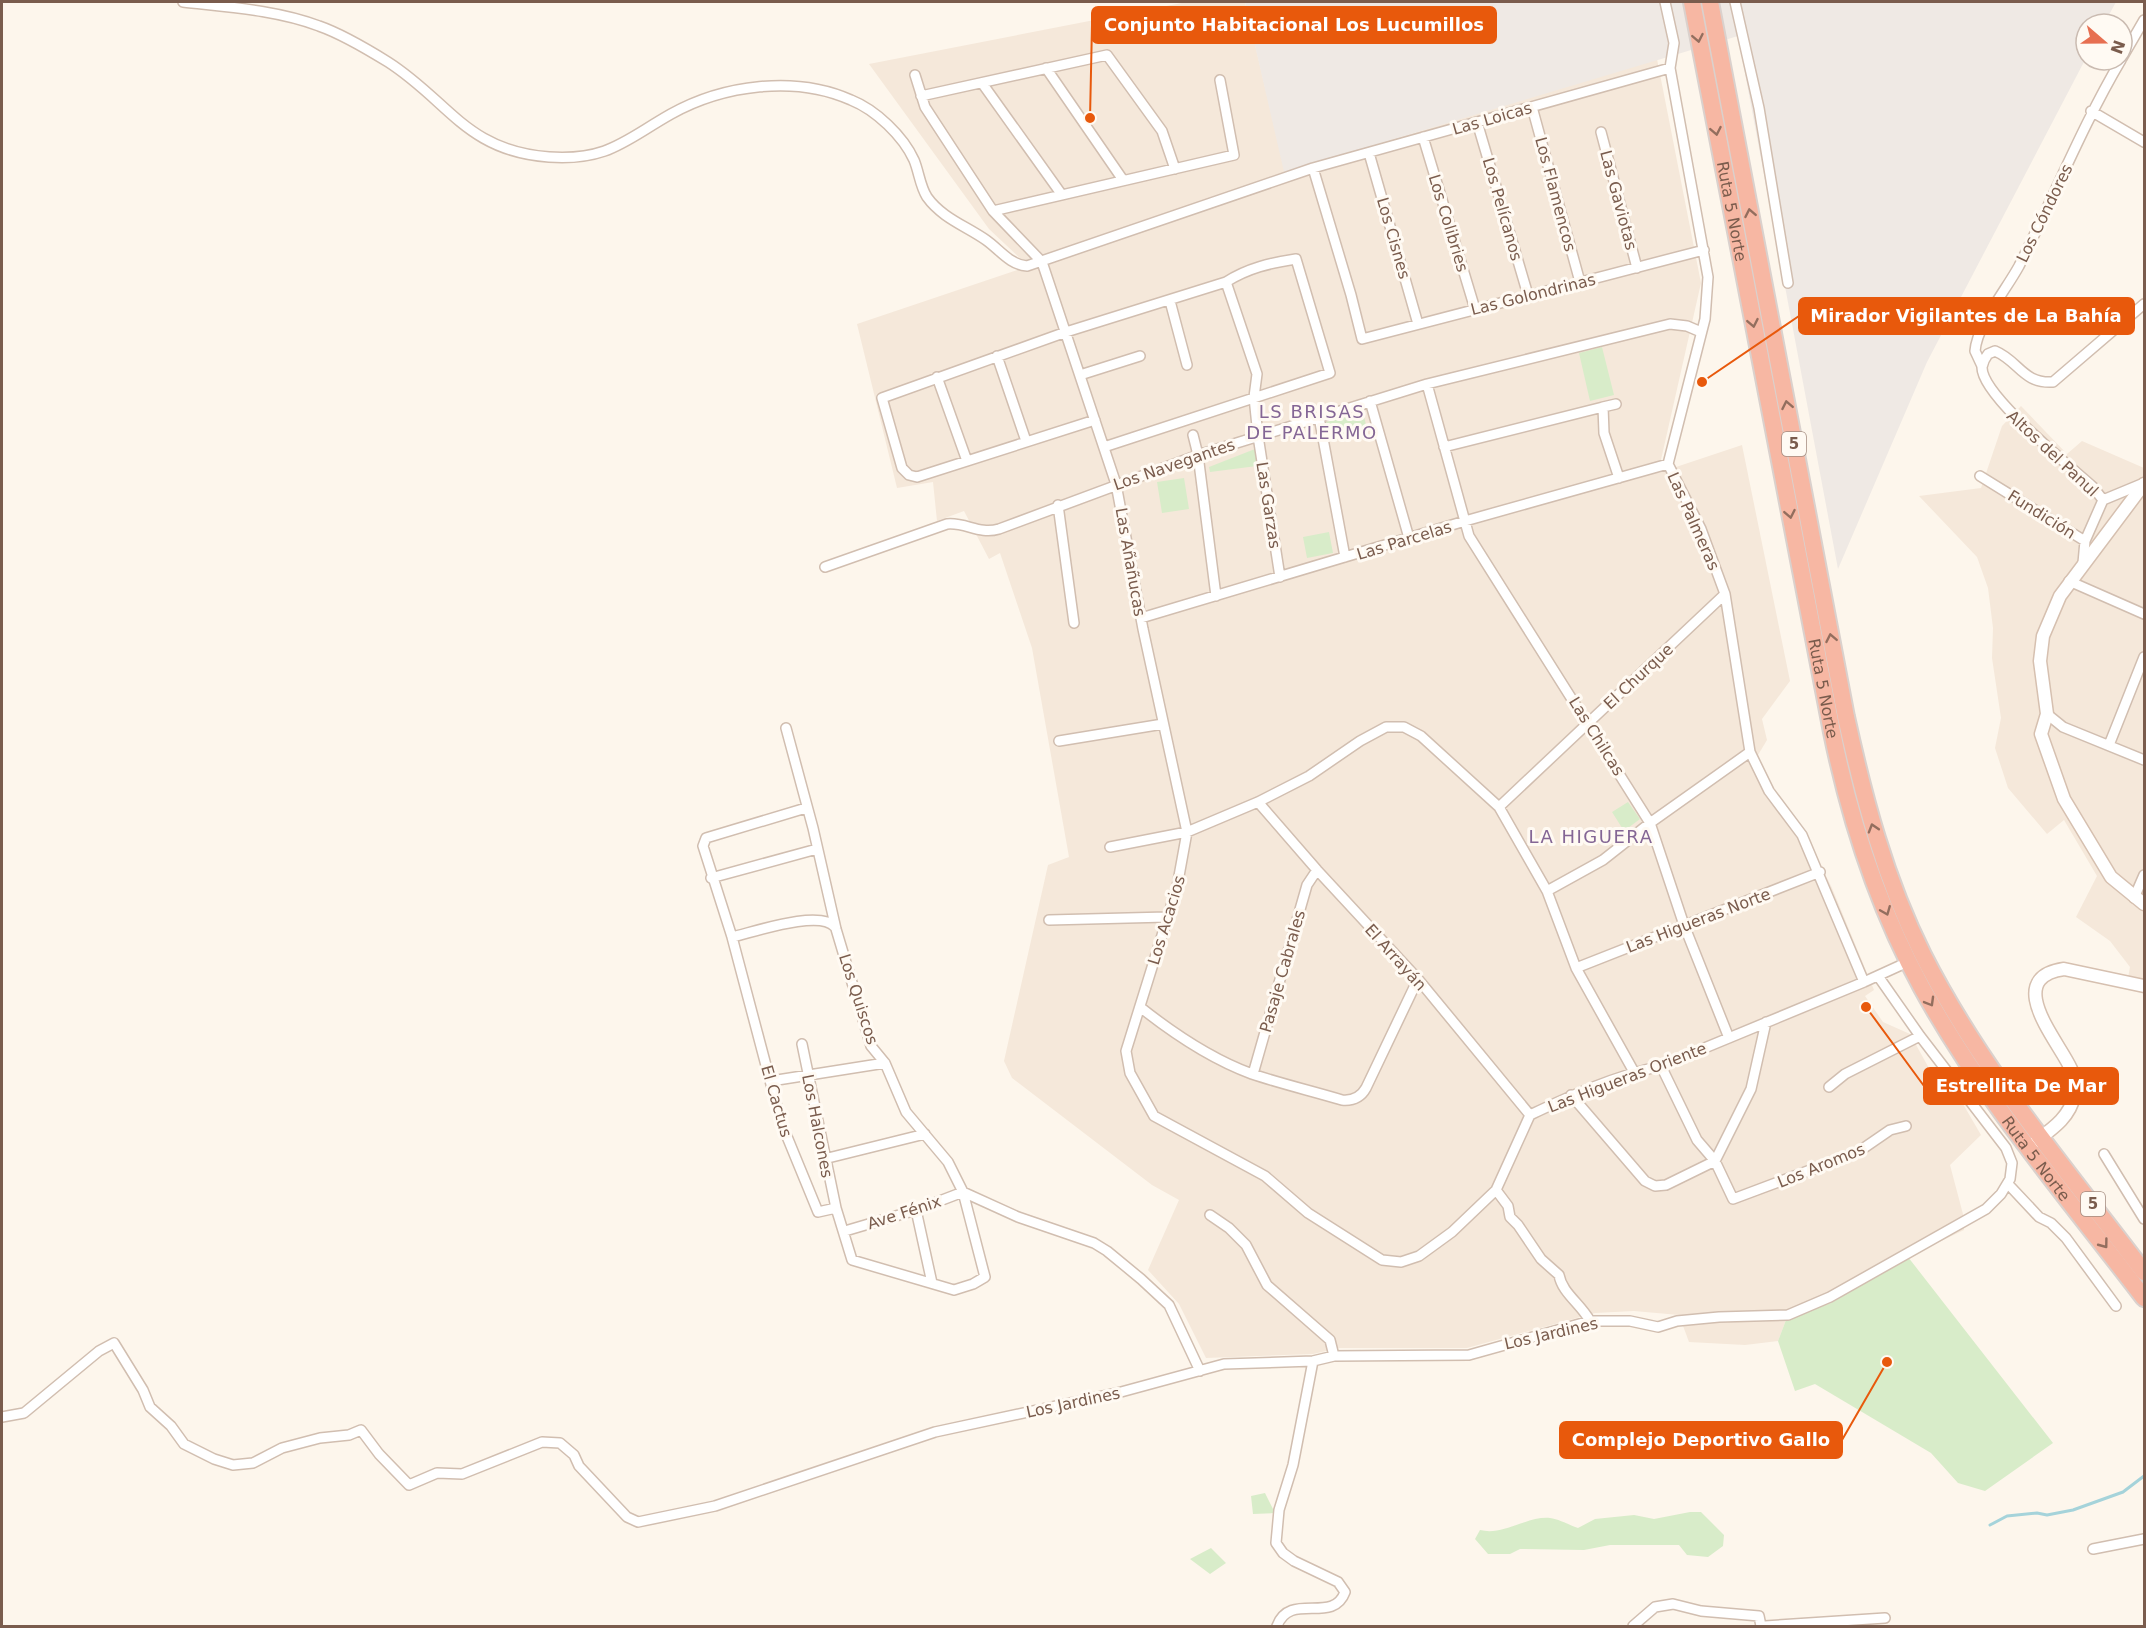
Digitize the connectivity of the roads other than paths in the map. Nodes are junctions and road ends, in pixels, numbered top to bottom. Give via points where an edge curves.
1 (183, 2) edge
2 (1665, 2) edge
3 (1692, 2) edge
4 (1710, 2) edge
5 (1735, 2) edge
6 (2145, 20) edge
7 (2134, 38) edge
8 (1046, 68) junction
9 (1670, 68) junction
10 (2114, 72) edge
11 (915, 75) dead end
12 (1220, 80) dead end
13 (982, 82) junction
14 (921, 96) junction
15 (1532, 107) junction
16 (2091, 111) junction
17 (1477, 122) junction
18 (1601, 132) dead end
19 (1423, 137) junction
20 (2145, 142) edge
21 (1369, 153) junction
22 (1313, 168) junction
23 (1175, 169) junction
24 (1123, 180) junction
25 (1062, 195) junction
26 (993, 211) junction
27 (1704, 250) junction
28 (1042, 262) junction
29 (1637, 267) junction
30 (1226, 282) junction
31 (1580, 282) junction
32 (1788, 282) dead end
33 (1528, 296) junction
34 (1170, 301) junction
35 (2145, 304) edge
36 (1475, 309) junction
37 (1418, 324) junction
38 (1066, 332) junction
39 (1701, 332) junction
40 (997, 356) junction
41 (1140, 356) dead end
42 (1187, 365) dead end
43 (1982, 366) junction
44 (1080, 375) junction
45 (937, 377) junction
46 (1427, 384) junction
47 (1254, 397) junction
48 (1370, 401) junction
49 (1616, 404) dead end
50 (2003, 406) joint
51 (1602, 407) junction
52 (1319, 417) junction
53 (1095, 420) junction
54 (1192, 435) dead end
55 (1258, 436) junction
56 (1026, 441) junction
57 (1104, 447) junction
58 (1444, 447) junction
59 (1198, 455) junction
60 (967, 461) junction
61 (1668, 464) junction
62 (1980, 476) dead end
63 (1619, 478) junction
64 (2145, 483) edge
65 (1116, 484) junction
66 (2103, 500) junction
67 (1058, 506) junction
68 (1465, 521) junction
69 (1409, 538) junction
70 (2085, 541) junction
71 (1345, 557) junction
72 (2083, 563) junction
73 (825, 567) dead end
74 (1280, 577) junction
75 (2070, 581) junction
76 (1725, 594) junction
77 (1216, 596) junction
78 (2145, 614) edge
79 (1141, 618) junction
80 (1074, 623) dead end
81 (2145, 657) edge
82 (2048, 714) junction
83 (1588, 722) junction
84 (1163, 724) junction
85 (786, 728) dead end
86 (1059, 741) dead end
87 (2109, 745) junction
88 (1750, 752) junction
89 (2145, 760) edge
90 (1258, 802) junction
91 (1499, 807) junction
92 (806, 808) junction
93 (1650, 823) junction
94 (1187, 832) junction
95 (1110, 847) dead end
96 (817, 849) junction
97 (1317, 870) junction
98 (1820, 872) junction
99 (2145, 874) edge
100 (711, 878) junction
101 (1547, 891) junction
102 (2139, 901) edge
103 (1167, 917) junction
104 (1049, 920) dead end
105 (1684, 925) junction
106 (836, 929) junction
107 (732, 937) junction
108 (1916, 958) junction
109 (1576, 968) junction
110 (1878, 976) junction
111 (1418, 979) junction
112 (1864, 982) junction
113 (2145, 986) edge
114 (1140, 1007) junction
115 (1766, 1022) junction
116 (1920, 1036) junction
117 (1729, 1038) junction
118 (802, 1044) dead end
119 (885, 1063) junction
120 (1661, 1066) junction
121 (1634, 1072) junction
122 (1253, 1074) junction
123 (808, 1076) junction
124 (771, 1081) junction
125 (1829, 1087) dead end
126 (1570, 1095) junction
127 (1530, 1115) junction
128 (1906, 1126) dead end
129 (925, 1134) junction
130 (2036, 1142) junction
131 (2104, 1154) dead end
132 (824, 1159) junction
133 (1715, 1161) junction
134 (2008, 1184) junction
135 (1496, 1190) junction
136 (963, 1192) junction
137 (836, 1208) junction
138 (916, 1210) junction
139 (1210, 1215) dead end
140 (2145, 1219) edge
141 (845, 1231) junction
142 (2145, 1272) edge
143 (932, 1283) junction
144 (2145, 1298) edge
145 (2116, 1306) dead end
146 (1590, 1321) junction
147 (1334, 1356) junction
148 (1313, 1361) junction
149 (1200, 1371) junction
150 (2, 1416) edge
151 (2145, 1539) edge
152 (2094, 1549) dead end
153 (1885, 1618) dead end
154 (1277, 1626) edge
155 (1633, 1626) edge
156 (1763, 1626) edge

1 - 28 street, Las Loicas via 319,26 390,63 469,130 500,146 535,155 573,157 610,150 687,106 738,90 788,87 837,95 864,107 901,140 915,164 923,190 939,211 987,240 1016,264
2 - 9 street, Las Palmeras via 1674,43
3 -> 108 highway, Ruta 5 Norte / 5 via 1836,753 1867,860
108 -> 4 highway, Ruta 5 Norte / 5 via 1854,752
5 - 32 street via 1759,108
6 - 7 street, Los Cóndores
8 - 13 street
8 - 23 street via 1107,55 1162,131
8 - 24 street
9 - 15 street, Las Loicas
9 - 27 street, Las Palmeras
10 - 16 street, Los Cóndores
11 - 14 street, Las Añañucas
12 - 23 street via 1234,155
13 - 14 street
13 - 25 street
14 - 26 street, Las Añañucas
15 - 17 street, Las Loicas
15 - 31 street, Los Flamencos
16 - 20 street
16 - 43 street, Los Cóndores via 2056,192 1978,339 1975,351
17 - 19 street, Las Loicas
17 - 33 street, Los Pelícanos
18 - 29 street, Las Gaviotas
19 - 21 street, Las Loicas
19 - 36 street, Los Colibries
21 - 22 street, Las Loicas
21 - 37 street, Los Cisnes
22 - 28 street, Las Loicas
22 - 37 street, Las Golondrinas via 1362,339
23 - 24 street
24 - 25 street
25 - 26 street
26 - 28 street, Las Añañucas
27 - 29 street, Las Golondrinas
27 - 39 street, Las Palmeras via 1708,291
28 - 38 street, Las Añañucas
29 - 31 street, Las Golondrinas
30 - 34 street
30 - 47 street, Las Garzas via 1257,374
30 - 47 street via 1269,263 1296,259 1330,373
31 - 33 street, Las Golondrinas
33 - 36 street, Las Golondrinas
34 - 38 street
34 - 42 street
35 - 43 street via 2053,382 2039,383 1995,351 1988,354
36 - 37 street, Las Golondrinas
38 - 40 street
38 - 44 street, Las Añañucas
39 - 46 street, Los Navegantes via 1670,324
39 - 61 street, Las Palmeras
40 - 45 street
40 - 56 street
41 - 44 street
43 - 50 street, Los Cóndores
44 - 53 street, Las Añañucas
45 - 60 street
45 - 60 street via 882,398 900,464 905,472 917,477
46 - 48 street, Los Navegantes
46 - 58 street, Las Chilcas
47 - 55 street, Las Garzas
47 - 57 street
48 - 52 street, Los Navegantes
48 - 69 street
49 - 51 street
50 - 66 street, Altos del Panul
51 - 58 street
51 - 63 street via 1604,433
52 - 55 street, Los Navegantes
52 - 71 street
53 - 56 street
53 - 57 street, Las Añañucas
54 - 59 street
55 - 59 street, Los Navegantes
55 - 74 street, Las Garzas
56 - 60 street
57 - 65 street, Las Añañucas
58 - 68 street, Las Chilcas
59 - 65 street, Los Navegantes
59 - 77 street
61 - 63 street, Las Parcelas
61 - 76 street, Las Palmeras via 1701,529
62 - 70 street, Fundición
63 - 68 street, Las Parcelas
64 - 66 street, Altos del Panul
64 - 72 street
65 - 67 street, Los Navegantes
65 - 79 street, Las Añañucas
66 - 70 street, Altos del Panul
67 - 73 street, Los Navegantes via 992,531 947,524
67 - 80 street
68 - 69 street, Las Parcelas
68 - 83 street, Las Chilcas via 1469,536
69 - 71 street, Las Parcelas
70 - 72 street, Fundición
71 - 74 street, Las Parcelas
72 - 75 street
74 - 77 street, Las Parcelas
75 - 78 street
75 - 82 street via 2048,624 2041,648
76 - 83 street, El Churque
76 - 88 street, Las Palmeras
77 - 79 street, Las Parcelas
79 - 84 street, Las Añañucas
81 - 87 street
82 - 87 street via 2063,727
82 - 102 street via 2041,734 2064,799 2111,877
83 - 91 street, El Churque
83 - 93 street, Las Chilcas
84 - 86 street
84 - 94 street, Las Añañucas
85 - 92 street, Los Quiscos
87 - 89 street
88 - 93 street
88 - 98 street, Las Palmeras via 1769,791 1802,835
90 - 91 street via 1392,726 1410,729 1421,736
90 - 94 street
90 - 97 street, El Arrayán
91 - 101 street
92 - 96 street, Los Quiscos
92 - 100 street, El Cactus via 706,838 703,846
93 - 101 street via 1603,860
93 - 105 street, Las Chilcas
94 - 95 street
94 - 103 street, Los Acacios via 1181,872
96 - 100 street
96 - 106 street, Los Quiscos
97 - 111 street, El Arrayán
97 - 122 street, Pasaje Cabrales via 1307,885
98 - 105 street, Las Higueras Norte
98 - 112 street, Las Palmeras
99 - 102 street
100 - 107 street, El Cactus
101 - 109 street
103 - 104 street
103 - 114 street, Los Acacios
105 - 109 street, Las Higueras Norte
105 - 117 street, Las Chilcas
106 - 107 street via 830,921 822,919
106 - 119 street, Los Quiscos via 871,1046
107 - 124 street, El Cactus
108 - 110 street, Las Higueras Oriente
108 - 130 highway, Ruta 5 Norte / 5
109 - 121 street
110 - 112 street, Las Higueras Oriente
110 - 116 street
111 - 122 street via 1366,1088 1356,1098 1342,1100
111 - 127 street, El Arrayán
112 - 115 street, Las Higueras Oriente
113 - 130 street via 2064,969 2053,971 2040,983 2036,994 2038,1011 2070,1067 2074,1088 2064,1117
114 - 122 street via 1197,1047
114 - 135 street, Las Higueras Oriente via 1126,1062 1154,1116 1265,1176 1308,1213 1382,1260 1401,1262 1419,1256 1452,1232
115 - 117 street, Las Higueras Oriente
115 - 133 street via 1751,1089
116 - 125 street via 1845,1074
116 - 134 street via 2006,1148 2012,1168
117 - 120 street, Las Higueras Oriente
118 - 123 street, Los Halcones
119 - 123 street
119 - 129 street, Los Quiscos via 906,1112
120 - 121 street, Las Higueras Oriente
120 - 133 street via 1697,1140
121 - 126 street, Las Higueras Oriente
123 - 124 street
123 - 132 street, Los Halcones
124 - 137 street, El Cactus via 781,1122 818,1212
126 - 127 street, Las Higueras Oriente
126 - 133 street via 1648,1183 1666,1185
127 - 135 street, Las Higueras Oriente
128 - 133 street, Los Aromos via 1890,1130 1858,1152 1733,1199
129 - 132 street
129 - 136 street, Los Quiscos via 948,1162
130 - 142 highway, Ruta 5 Norte / 5
130 -> 144 highway, Ruta 5 Norte / 5
131 - 140 street
132 - 137 street, Los Halcones
134 - 145 street via 2039,1217 2066,1238
134 - 146 street, Los Jardines via 1977,1216 1830,1297 1788,1315 1719,1317 1658,1327
135 - 146 street via 1508,1206 1510,1217 1541,1259 1559,1275 1561,1287
136 - 138 street, Ave Fénix
136 - 143 street, Los Quiscos via 985,1277 954,1290
136 - 149 street via 1107,1251 1169,1305
137 - 141 street
138 - 141 street, Ave Fénix
138 - 143 street
139 - 147 street via 1246,1245 1267,1285 1330,1340
141 - 143 street via 852,1260
146 - 147 street, Los Jardines via 1469,1355
147 - 148 street, Los Jardines
148 - 149 street, Los Jardines via 1224,1364
148 - 154 street via 1293,1465 1279,1510 1276,1543 1294,1561 1338,1582 1345,1592 1336,1604 1288,1612
149 - 150 street, Los Jardines via 935,1432 715,1506 638,1522 627,1517 560,1443 542,1442 462,1474 437,1473 409,1485 361,1430 282,1448 253,1463 233,1465 214,1459 183,1444 171,1426 150,1407 114,1343 91,1357 24,1413
151 - 152 street
153 - 156 street
155 - 156 street via 1655,1608 1673,1604 1701,1611 1759,1616

